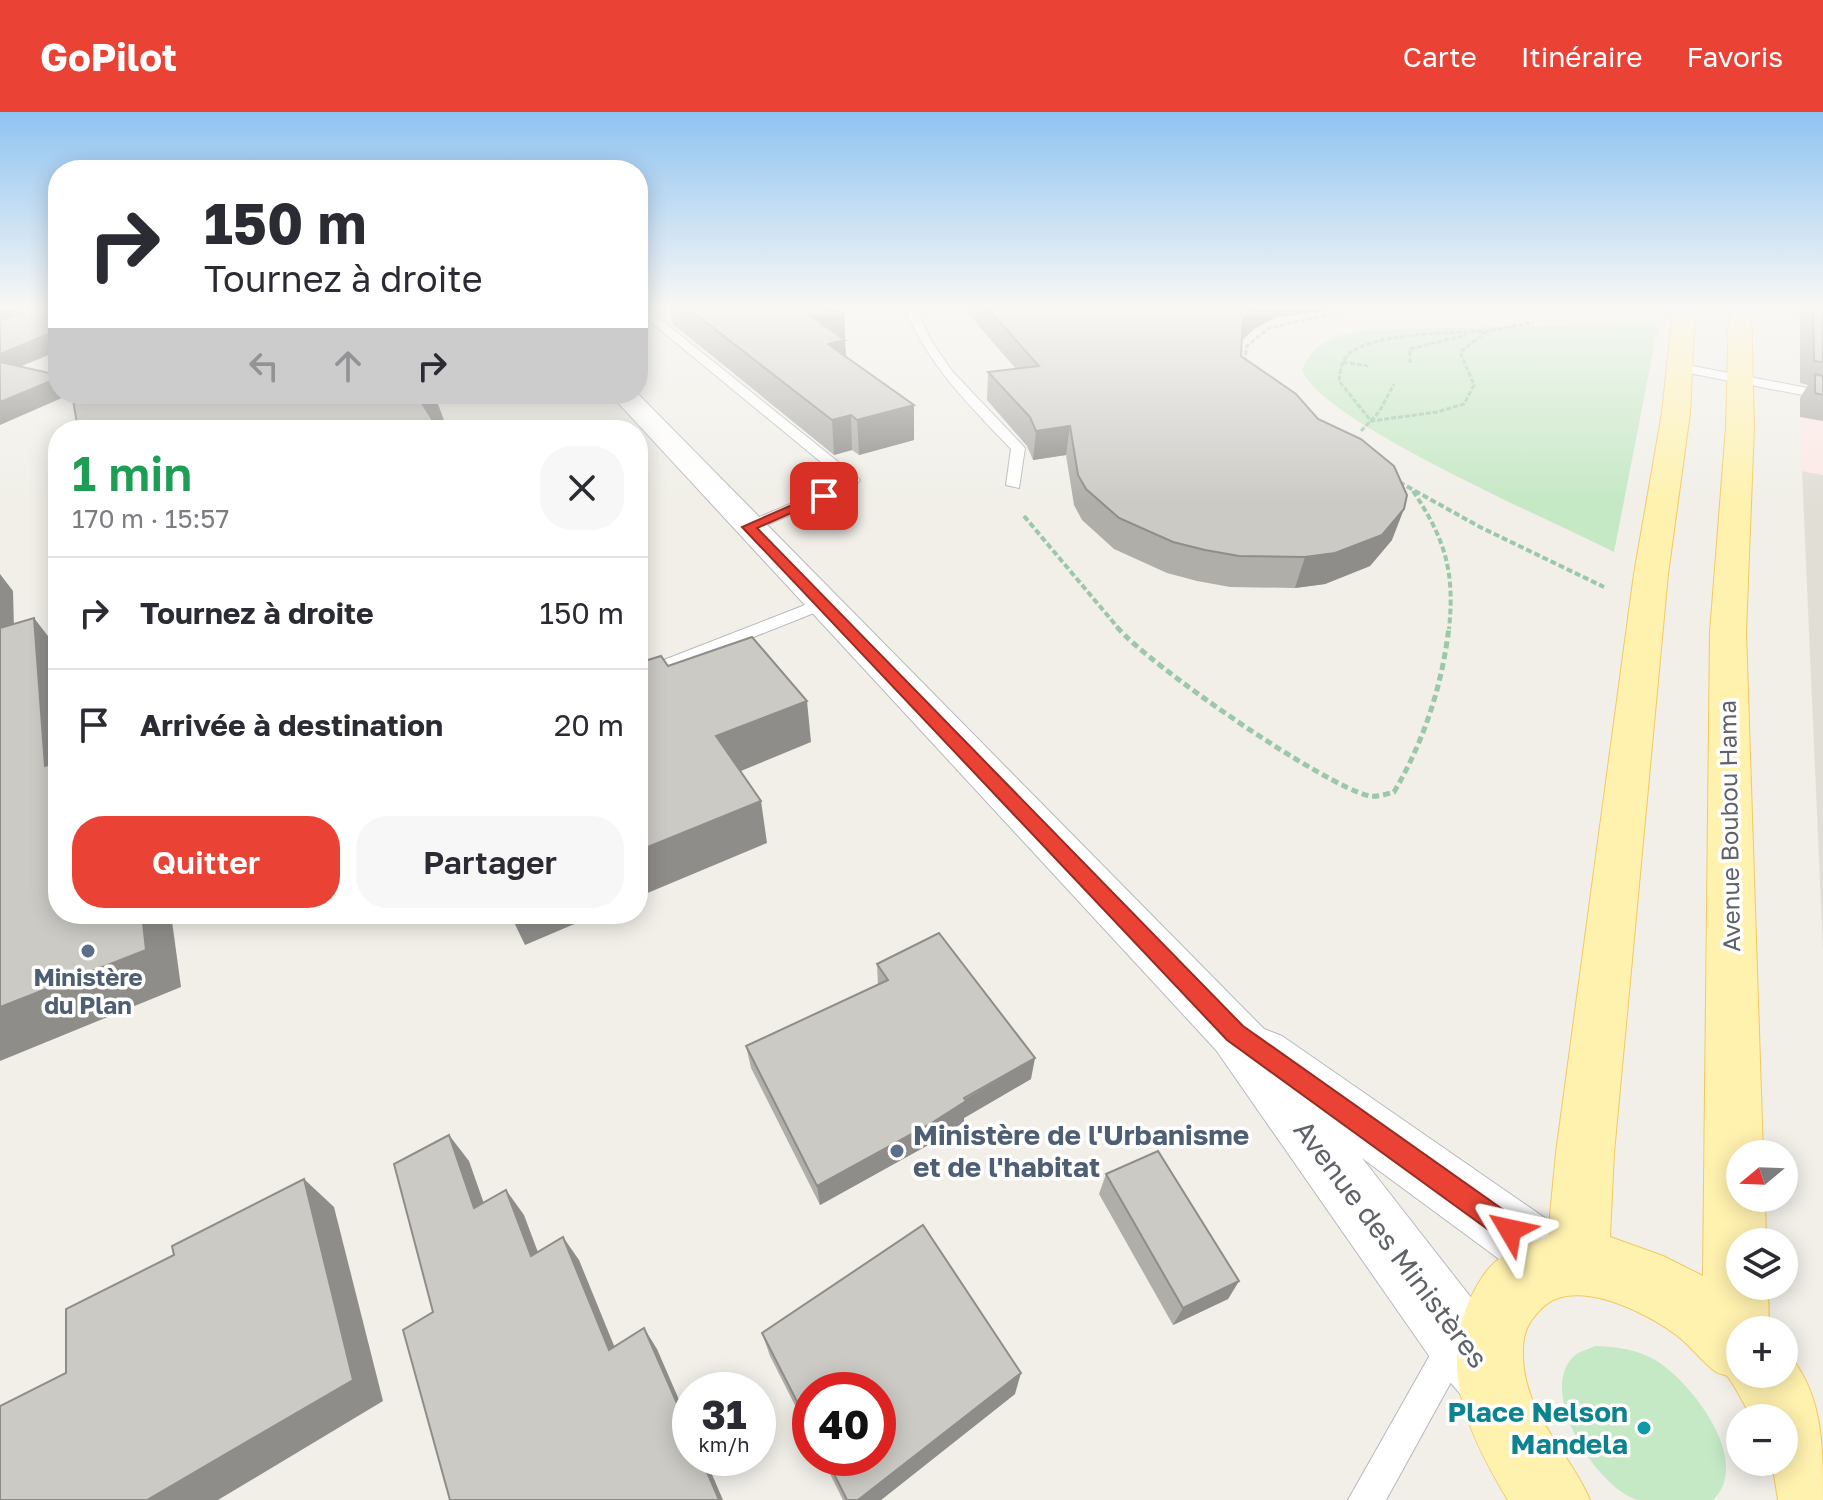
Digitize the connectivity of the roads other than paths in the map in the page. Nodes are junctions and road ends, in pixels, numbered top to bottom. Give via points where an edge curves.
1 (721, 374) edge
2 (947, 374) edge
3 (1677, 374) edge
4 (1715, 374) edge
5 (1738, 374) edge
6 (1738, 378) junction
7 (1823, 395) edge
8 (632, 404) edge
9 (648, 420) edge
10 (648, 420) edge
11 (1014, 485) dead end
12 (749, 527) junction
13 (823, 603) junction
14 (648, 673) edge
15 (1235, 1033) junction
16 (1568, 1265) junction
17 (1768, 1316) edge
18 (1726, 1338) edge
19 (1474, 1358) junction
20 (1773, 1388) edge
21 (1366, 1500) edge
22 (1553, 1500) edge
23 (1815, 1500) edge

1 - 12 lane via 852,480
2 - 11 lane via 1018,448
3 - 16 main road
4 - 6 lane
5 - 6 main road, Avenue Boubou Hama
6 - 7 lane
6 - 17 main road, Avenue Boubou Hama via 1728,632
8 - 10 street, Avenue des Ministères
9 - 12 street, Avenue des Ministères
12 - 13 street, Avenue des Ministères
13 - 14 lane
13 - 15 street, Avenue des Ministères
15 - 16 street, Avenue des Ministères
15 - 19 street, Avenue des Ministères
16 - 18 main road via 1615,1269 1657,1285 1698,1310
16 - 19 main road via 1526,1278 1502,1301 1490,1335
19 - 21 lane
19 - 22 main road via 1506,1428
20 - 23 main road via 1813,1477

